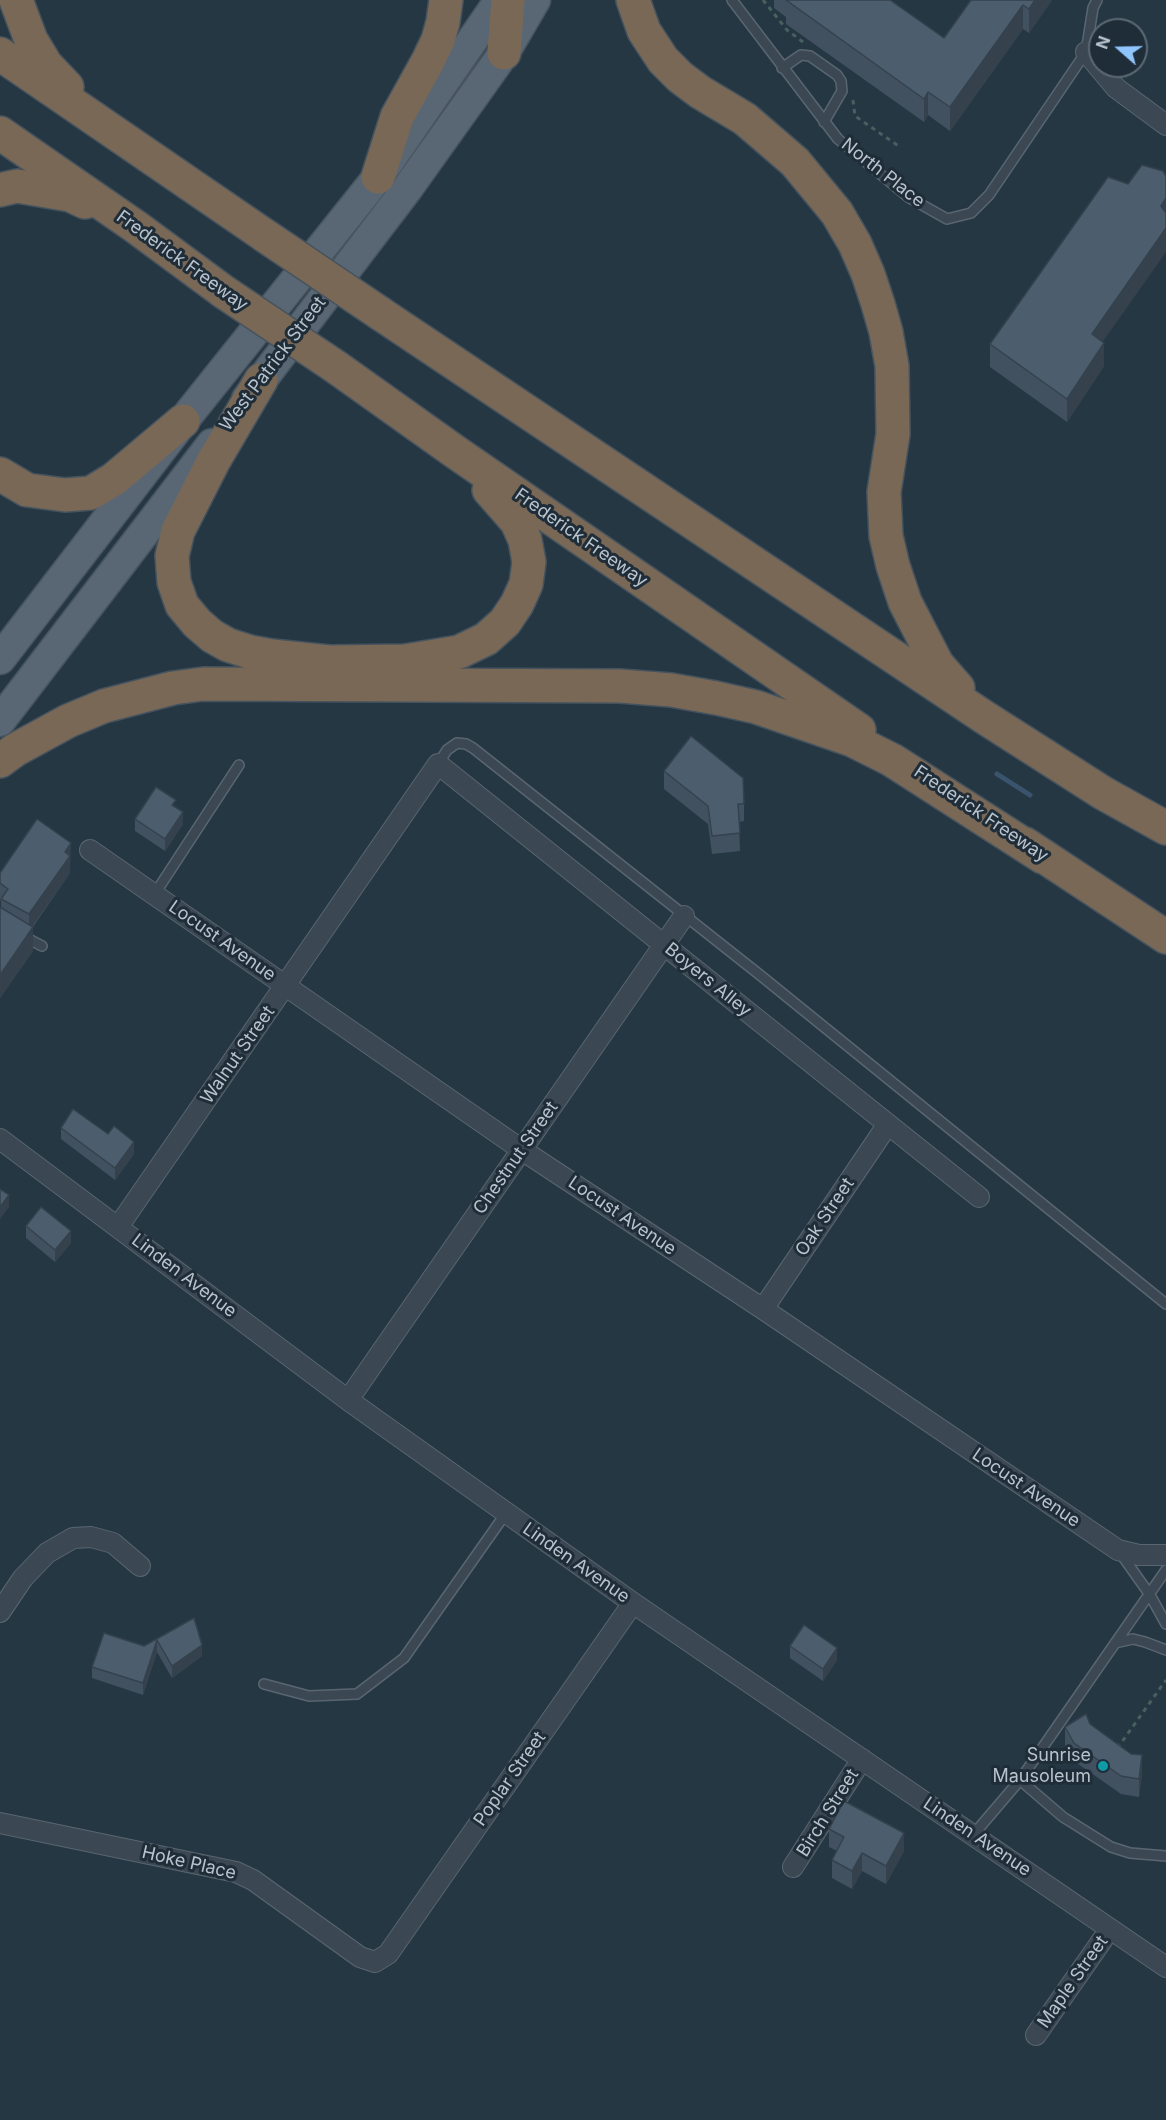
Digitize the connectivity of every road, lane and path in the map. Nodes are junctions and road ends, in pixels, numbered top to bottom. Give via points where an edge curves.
1 (16, 0) edge
2 (446, 0) edge
3 (500, 0) edge
4 (508, 0) edge
5 (535, 0) edge
6 (633, 0) edge
7 (732, 0) edge
8 (1096, 0) edge
9 (1086, 52) junction
10 (504, 53) junction
11 (0, 54) edge
12 (782, 68) junction
13 (824, 122) junction
14 (1166, 125) edge
15 (0, 133) edge
16 (162, 164) junction
17 (378, 177) junction
18 (0, 190) edge
19 (136, 227) junction
20 (261, 380) junction
21 (183, 421) junction
22 (454, 451) junction
23 (0, 474) edge
24 (0, 659) edge
25 (984, 717) junction
26 (0, 721) edge
27 (0, 761) edge
28 (438, 764) junction
29 (239, 765) dead end
30 (1166, 828) edge
31 (90, 850) dead end
32 (1043, 857) junction
33 (154, 895) junction
34 (684, 916) junction
35 (10, 929) edge
36 (1166, 937) edge
37 (663, 944) junction
38 (42, 946) dead end
39 (286, 985) junction
40 (888, 1124) junction
41 (0, 1139) edge
42 (522, 1150) junction
43 (979, 1197) dead end
44 (118, 1227) junction
45 (1166, 1304) edge
46 (763, 1309) junction
47 (348, 1401) junction
48 (506, 1513) junction
49 (1118, 1550) junction
50 (1166, 1555) edge
51 (140, 1566) dead end
52 (1166, 1570) edge
53 (1150, 1595) junction
54 (633, 1603) junction
55 (0, 1612) edge
56 (1166, 1624) edge
57 (1115, 1643) junction
58 (1166, 1650) edge
59 (1166, 1680) edge
60 (264, 1684) dead end
61 (1111, 1740) edge
62 (1119, 1746) junction
63 (1115, 1751) edge
64 (862, 1759) junction
65 (1020, 1780) junction
66 (0, 1823) edge
67 (973, 1835) junction
68 (1166, 1856) edge
69 (793, 1867) dead end
70 (1110, 1929) junction
71 (388, 1954) joint
72 (1166, 1967) edge
73 (1036, 2036) dead end

1 - 16 highway via 31,40 58,79
2 - 17 highway via 438,40 397,117
3 - 17 main road, West Patrick Street
4 - 10 highway
5 - 10 main road, West Patrick Street
6 - 25 highway via 644,31 663,60 686,82 744,119 795,162 837,213 855,244 878,304 892,366 893,434 884,492 892,566 905,602 937,664
7 - 12 lane, North Place
8 - 9 lane
9 - 13 lane, North Place via 989,195 971,213 947,219 908,197 838,139
9 - 14 street via 1116,88
10 - 20 main road, West Patrick Street via 407,189
11 - 16 highway
12 - 13 lane, North Place
12 - 13 lane via 801,56 810,56 837,75 842,91
15 - 19 highway, Frederick Freeway
16 - 25 highway, bridge
17 - 21 main road, West Patrick Street
18 - 19 highway via 17,186 70,195
19 - 22 highway, Frederick Freeway, bridge
20 - 22 highway via 178,531 172,556 174,582 183,605 197,623 228,645 272,656 329,662 405,661 459,652 486,639 517,604 526,584 529,562 517,522
20 - 26 main road, West Patrick Street
21 - 23 highway via 92,493 65,495 27,490
21 - 24 main road, West Patrick Street
22 - 32 highway, Frederick Freeway
25 - 30 highway
27 - 32 highway via 68,721 104,706 203,684 620,686 671,690 756,708 852,740 892,760
28 - 34 lane via 447,750 465,744
28 - 37 street, Boyers Alley
28 - 39 street, Walnut Street
29 - 33 lane
31 - 33 street, Locust Avenue
32 - 36 highway, Frederick Freeway
33 - 39 street, Locust Avenue
34 - 37 street, Chestnut Street
34 - 45 lane
35 - 38 lane
37 - 40 street, Boyers Alley
37 - 42 street, Chestnut Street
39 - 42 street, Locust Avenue
39 - 44 street, Walnut Street
40 - 43 street, Boyers Alley
40 - 46 street, Oak Street
41 - 44 street, Linden Avenue
42 - 46 street, Locust Avenue
42 - 47 street, Chestnut Street
44 - 47 street, Linden Avenue
46 - 49 street, Locust Avenue
47 - 48 street, Linden Avenue
48 - 54 street, Linden Avenue
48 - 60 lane via 404,1658 357,1694 309,1696
49 - 50 street, Locust Avenue via 1139,1556
49 - 53 lane
51 - 55 street via 112,1543 91,1537 73,1538 47,1553 23,1578
52 - 53 lane
53 - 56 lane
53 - 57 lane
54 - 64 street, Linden Avenue
54 - 71 street, Poplar Street
57 - 58 lane via 1133,1639
57 - 65 lane
59 - 62 path
61 - 62 path
62 - 63 path
64 - 67 street, Linden Avenue
64 - 69 street, Birch Street
65 - 67 lane
65 - 68 lane via 1063,1817 1111,1847
66 - 71 street, Hoke Place via 236,1872 253,1880 360,1957 375,1962
67 - 70 street, Linden Avenue
70 - 72 street, Linden Avenue
70 - 73 street, Maple Street

